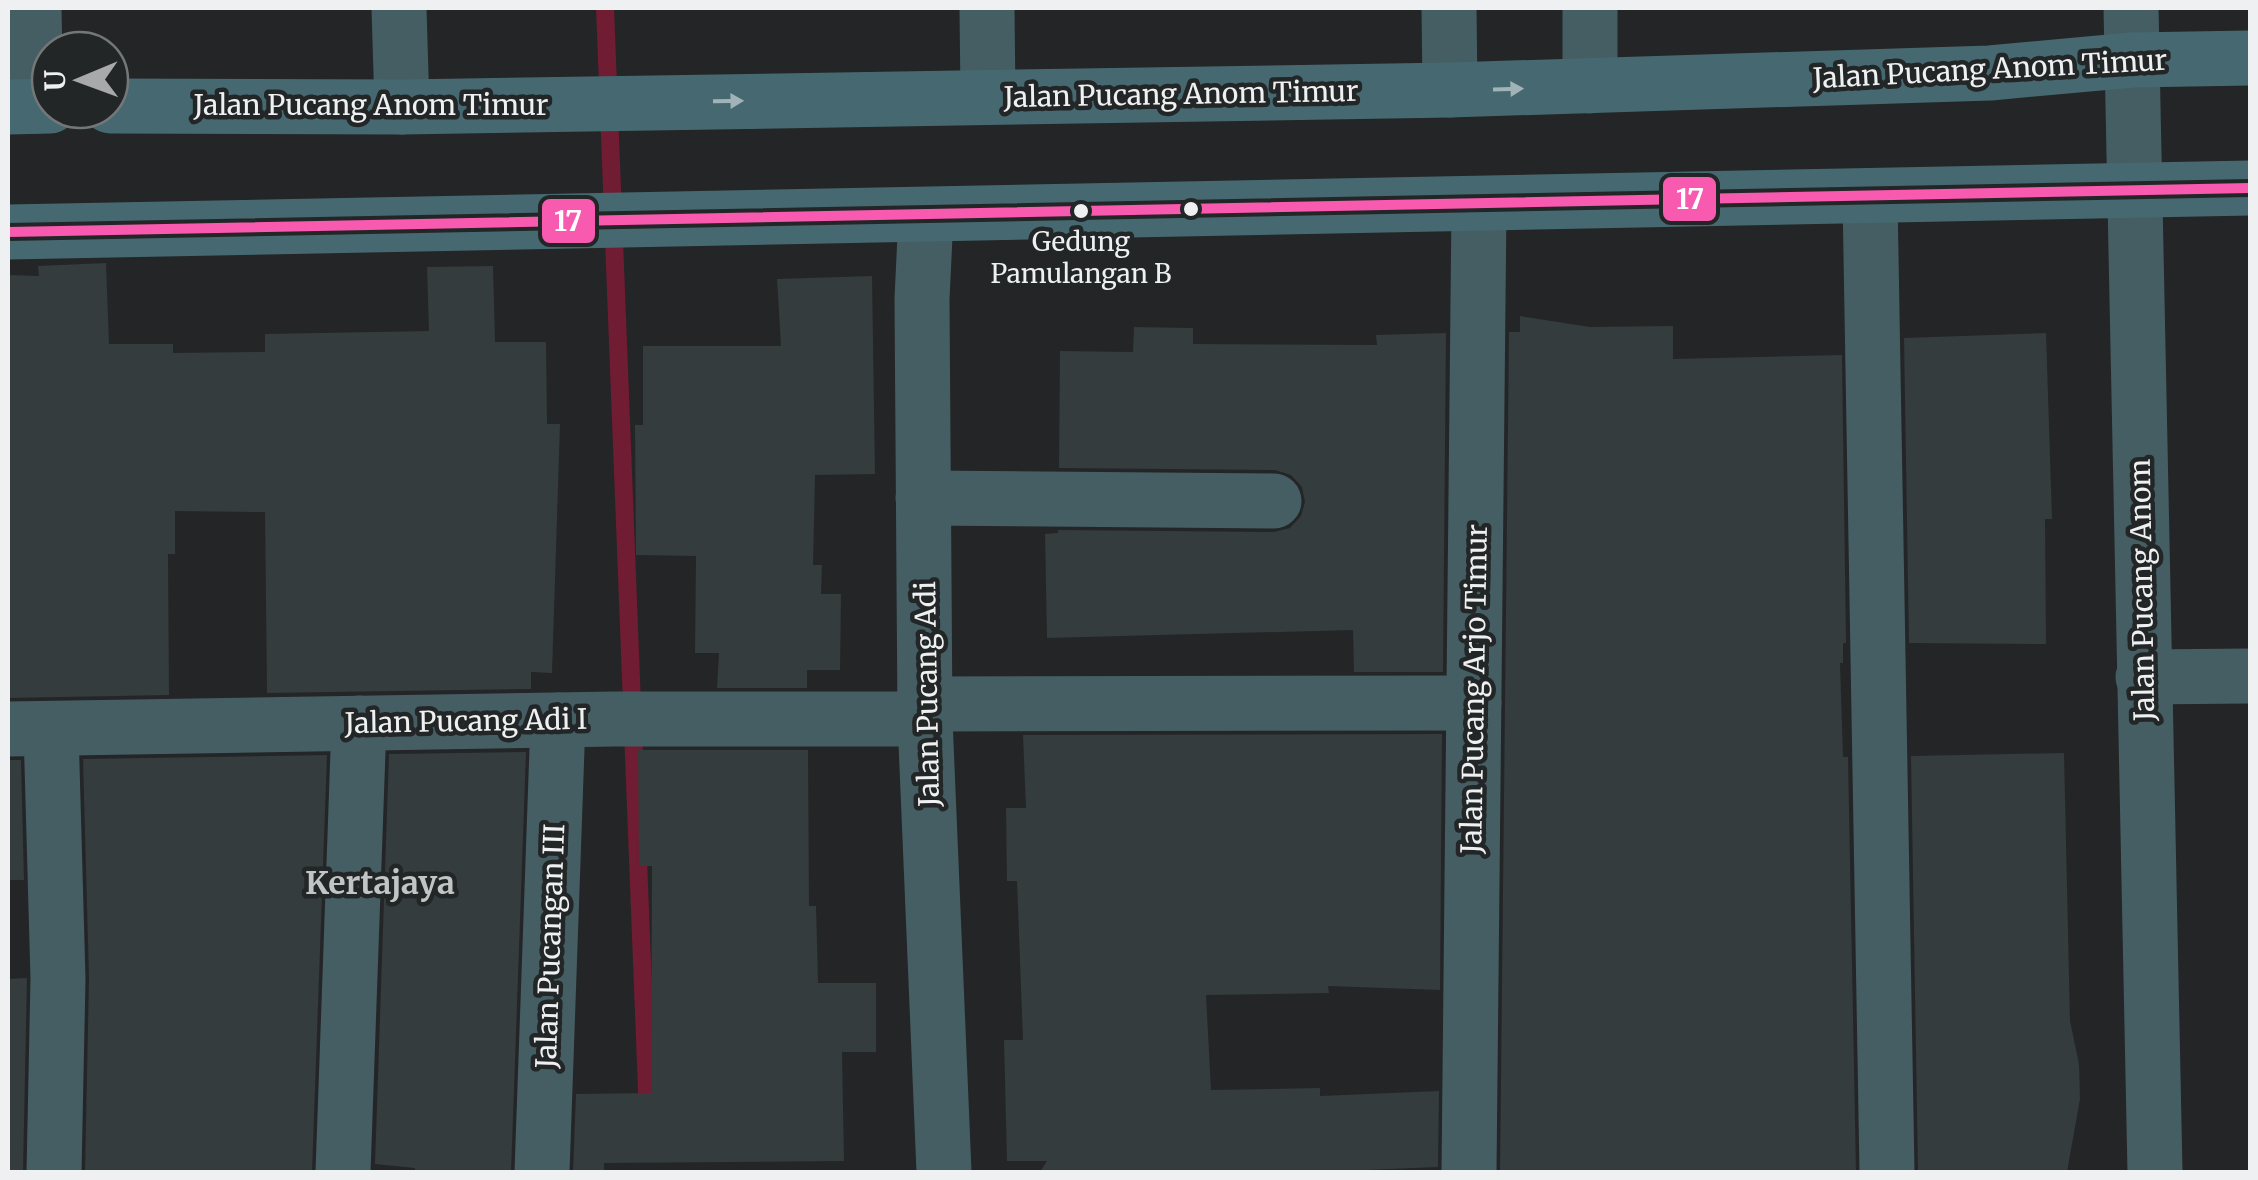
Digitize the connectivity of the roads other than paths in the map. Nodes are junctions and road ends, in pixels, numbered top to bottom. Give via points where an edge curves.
1 (399, 8) edge
2 (987, 8) edge
3 (1449, 8) edge
4 (1590, 8) edge
5 (2131, 34) edge
6 (2250, 58) edge
7 (1590, 86) junction
8 (1450, 90) junction
9 (988, 98) junction
10 (130, 106) edge
11 (402, 107) junction
12 (2250, 188) edge
13 (2135, 190) junction
14 (1870, 198) junction
15 (1479, 206) junction
16 (926, 215) junction
17 (8, 232) edge
18 (923, 498) junction
19 (1274, 501) dead end
20 (2250, 676) edge
21 (2142, 677) junction
22 (1474, 704) junction
23 (925, 712) junction
24 (558, 720) junction
25 (359, 723) junction
26 (29, 729) edge
27 (54, 1172) edge
28 (343, 1172) edge
29 (542, 1172) edge
30 (944, 1172) edge
31 (1469, 1172) edge
32 (1887, 1172) edge
33 (2155, 1172) edge

1 - 11 street
2 - 9 street
3 - 8 street
4 - 7 street
5 - 6 main road, Jalan Pucang Anom Timur
5 - 7 main road, Jalan Pucang Anom Timur via 1990,73
5 - 13 street, Jalan Pucang Anom
8 -> 7 main road, Jalan Pucang Anom Timur
8 - 9 main road, Jalan Pucang Anom Timur
11 -> 9 main road, Jalan Pucang Anom Timur
10 - 11 main road, Jalan Pucang Anom Timur
12 - 13 main road
13 - 14 main road
13 - 21 street, Jalan Pucang Anom
14 - 15 main road
14 - 32 street
15 - 16 main road
15 - 22 street, Jalan Pucang Arjo Timur
16 - 17 main road
16 - 18 street, Jalan Pucang Adi
18 - 19 street
18 - 23 street, Jalan Pucang Adi
20 - 21 street
21 - 33 street, Jalan Pucang Anom
22 - 23 street, Jalan Pucang Adi I
22 - 31 street, Jalan Pucang Arjo Timur
23 - 24 street, Jalan Pucang Adi I
23 - 30 street, Jalan Pucang Adi
24 - 25 street, Jalan Pucang Adi I
24 - 29 street, Jalan Pucangan III
25 - 26 street, Jalan Pucang Adi I
25 - 28 street
26 - 27 street via 58,979

